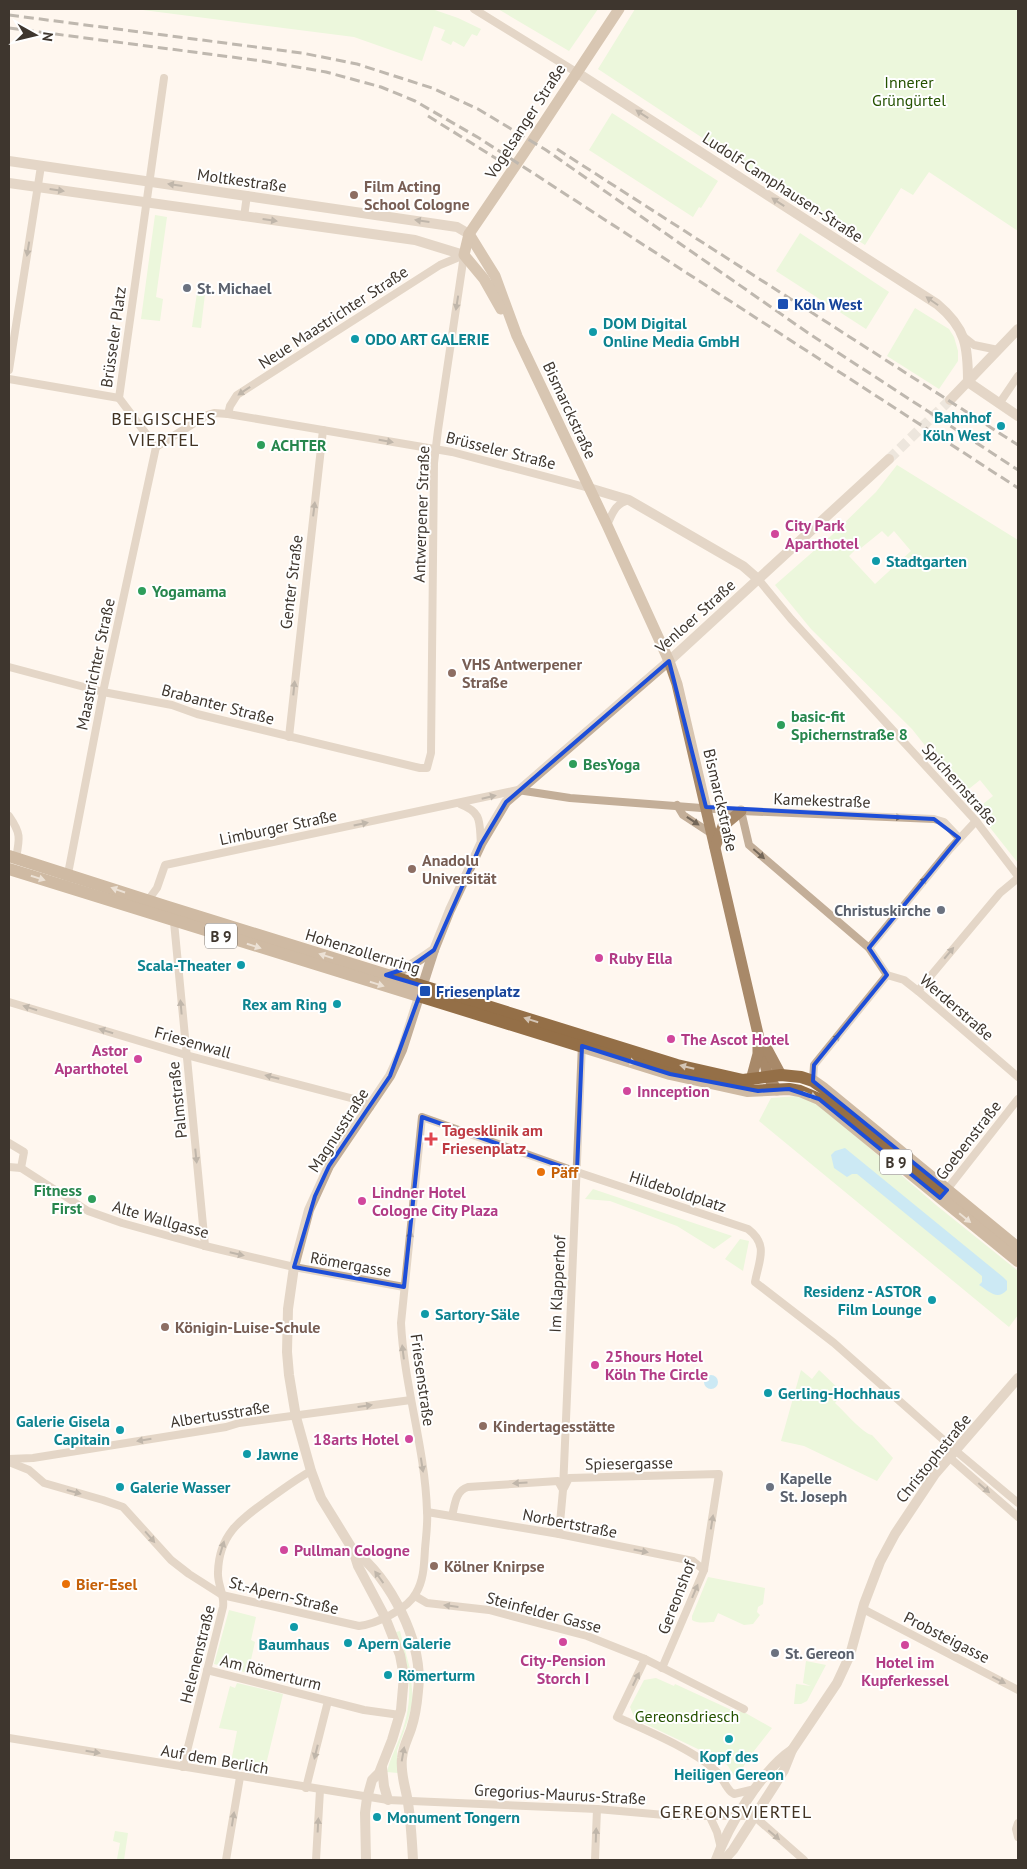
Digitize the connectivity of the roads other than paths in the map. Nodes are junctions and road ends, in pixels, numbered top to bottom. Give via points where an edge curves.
1 (474, 9) edge
2 (619, 9) edge
3 (576, 72) junction
4 (164, 78) dead end
5 (9, 161) edge
6 (41, 166) junction
7 (149, 181) junction
8 (9, 183) edge
9 (38, 187) junction
10 (247, 195) junction
11 (146, 203) junction
12 (244, 217) junction
13 (469, 234) junction
14 (464, 255) junction
15 (1018, 328) edge
16 (517, 336) junction
17 (964, 337) junction
18 (998, 350) junction
19 (9, 370) edge
20 (1018, 376) edge
21 (9, 379) edge
22 (968, 382) junction
23 (119, 398) junction
24 (950, 400) tunnel mouth
25 (999, 404) junction
26 (228, 414) junction
27 (1018, 416) edge
28 (323, 430) junction
29 (156, 447) junction
30 (436, 449) junction
31 (889, 460) tunnel mouth
32 (589, 488) junction
33 (629, 500) junction
34 (607, 525) junction
35 (758, 579) junction
36 (669, 661) junction
37 (9, 667) edge
38 (103, 692) junction
39 (289, 737) junction
40 (420, 768) joint
41 (518, 790) junction
42 (460, 804) junction
43 (677, 805) junction
44 (706, 807) junction
45 (741, 811) junction
46 (9, 816) edge
47 (976, 821) junction
48 (712, 834) junction
49 (959, 838) junction
50 (481, 844) junction
51 (715, 847) junction
52 (12, 857) edge
53 (9, 870) edge
54 (68, 873) junction
55 (1018, 877) edge
56 (66, 887) junction
57 (149, 900) junction
58 (124, 905) junction
59 (174, 922) junction
60 (869, 948) junction
61 (434, 950) junction
62 (386, 975) junction
63 (887, 975) junction
64 (421, 991) junction
65 (918, 991) junction
66 (9, 1002) edge
67 (757, 1030) junction
68 (582, 1041) junction
69 (186, 1055) junction
70 (774, 1076) junction
71 (1018, 1077) edge
72 (751, 1080) junction
73 (813, 1081) junction
74 (777, 1090) junction
75 (1018, 1099) edge
76 (370, 1107) junction
77 (9, 1143) edge
78 (9, 1167) edge
79 (21, 1168) junction
80 (577, 1172) junction
81 (943, 1194) junction
82 (205, 1246) junction
83 (1018, 1248) edge
84 (1018, 1261) edge
85 (294, 1268) junction
86 (404, 1287) junction
87 (1018, 1378) edge
88 (411, 1400) junction
89 (296, 1417) junction
90 (953, 1455) junction
91 (33, 1458) junction
92 (9, 1461) edge
93 (311, 1471) junction
94 (719, 1474) joint
95 (34, 1476) junction
96 (563, 1490) junction
97 (1018, 1503) edge
98 (427, 1512) junction
99 (452, 1516) junction
100 (1018, 1517) edge
101 (559, 1534) junction
102 (354, 1550) junction
103 (704, 1570) junction
104 (222, 1596) junction
105 (415, 1596) junction
106 (400, 1609) junction
107 (863, 1609) junction
108 (385, 1617) junction
109 (645, 1660) junction
110 (662, 1668) junction
111 (207, 1670) junction
112 (1018, 1690) edge
113 (328, 1701) junction
114 (744, 1709) dead end
115 (400, 1715) junction
116 (9, 1738) edge
117 (792, 1750) junction
118 (183, 1766) junction
119 (382, 1766) junction
120 (240, 1777) junction
121 (306, 1788) junction
122 (320, 1790) junction
123 (755, 1790) junction
124 (367, 1798) junction
125 (388, 1800) junction
126 (408, 1802) junction
127 (597, 1809) junction
128 (736, 1816) junction
129 (754, 1816) junction
130 (710, 1817) junction
131 (1018, 1823) edge
132 (1018, 1837) edge
133 (721, 1848) junction
134 (226, 1860) edge
135 (316, 1860) edge
136 (366, 1860) edge
137 (414, 1860) edge
138 (595, 1860) edge
139 (716, 1860) edge
140 (724, 1860) edge
141 (804, 1860) edge

1 - 3 street
2 - 3 main road, Vogelsanger Straße
3 - 13 main road, Vogelsanger Straße
17 -> 3 street, Ludolf-Camphausen-Straße via 951,316 930,299
4 - 7 street, Brüsseler Platz
5 - 6 street, Moltkestraße
6 - 7 street, Moltkestraße
6 - 9 street
10 -> 7 street, Moltkestraße
7 - 11 street, Brüsseler Platz
8 - 9 street
9 -> 11 street
9 -> 19 street
10 - 12 street
13 -> 10 street, Moltkestraße via 457,227
11 - 12 street
11 - 23 street, Brüsseler Platz
12 -> 14 street via 414,240
13 - 14 main road, Vogelsanger Straße
13 - 16 main road, Bismarckstraße via 495,276
14 - 16 main road, Bismarckstraße via 484,279
14 -> 26 street, Neue Maastrichter Straße via 440,265 237,395
14 -> 30 street, Antwerpener Straße
15 - 18 street
16 - 32 main road, Bismarckstraße
17 - 18 street via 974,345
17 - 22 street, Ludolf-Camphausen-Straße
18 - 22 street
20 - 25 street
21 - 23 street
22 - 24 street
22 - 25 street
23 - 29 street, Brüsseler Platz
25 - 27 street
26 - 28 street, Brüsseler Straße
26 - 29 street, Brüsseler Straße via 214,413
28 -> 30 street, Brüsseler Straße
39 -> 28 street, Genter Straße
29 - 38 street, Maastrichter Straße
30 - 32 street, Brüsseler Straße
30 - 40 street, Antwerpener Straße via 431,753 428,766
31 - 35 street, Venloer Straße
32 - 33 street, Brüsseler Straße
32 - 34 main road, Bismarckstraße
33 - 34 street via 614,508
33 - 35 street, Brüsseler Straße via 743,566
34 - 36 main road, Bismarckstraße
35 - 36 street, Venloer Straße
35 - 47 street, Spichernstraße
36 - 41 street, Venloer Straße
36 - 44 main road, Bismarckstraße
37 - 38 street, Brabanter Straße
38 - 39 street, Brabanter Straße via 172,705
38 - 54 street, Maastrichter Straße
39 - 40 street, Brabanter Straße
42 -> 41 street, Limburger Straße
41 - 43 street, Kamekestraße via 570,798
41 - 50 street via 501,809
42 - 50 street via 474,810 477,815
57 -> 42 street, Limburger Straße via 158,887 165,865
43 - 44 street, Kamekestraße
43 -> 48 street via 683,815
44 - 45 street, Kamekestraße
44 - 48 main road, Bismarckstraße
45 -> 49 street, Kamekestraße via 934,819 944,822
45 - 51 main road via 723,826
45 -> 60 street via 749,845
46 - 52 street via 18,829 20,840
47 - 49 street
47 - 55 street, Spichernstraße
48 - 51 main road, Bismarckstraße
60 -> 49 street
50 - 61 street
51 - 67 main road, Bismarckstraße
52 - 54 main road, Hohenzollernring / B 9
53 -> 56 main road, Hohenzollernring / B 9
54 - 56 street, Maastrichter Straße
57 -> 54 main road, Hohenzollernring / B 9
65 -> 55 street via 1000,893
56 - 58 main road, Hohenzollernring / B 9
57 - 58 street via 144,904
62 -> 57 main road, Hohenzollernring / B 9
58 - 59 main road, Hohenzollernring / B 9
59 -> 64 main road, Hohenzollernring / B 9
69 -> 59 street, Palmstraße
60 - 63 street
61 - 62 street via 410,967
61 - 64 street
62 - 64 main road, Hohenzollernring / B 9
63 - 65 street, Werderstraße via 904,980
73 -> 63 street via 814,1065
64 - 68 main road, Hohenzollernring / B 9
64 - 76 street, Magnusstraße via 402,1050
65 - 71 street, Werderstraße
69 -> 66 street, Friesenwall
67 - 70 main road
67 - 72 main road via 758,1054
72 -> 68 main road, Hohenzollernring / B 9
68 -> 74 main road, Hohenzollernring / B 9 via 670,1074 740,1090
68 - 80 street, Im Klapperhof
76 -> 69 street, Friesenwall via 345,1096
69 -> 82 street, Palmstraße
70 - 72 main road, Hohenzollernring / B 9
70 - 73 main road, B 9
70 - 74 main road
73 - 81 main road, B 9
74 -> 81 main road, B 9 via 800,1091 819,1099
75 - 81 street, Goebenstraße
76 - 85 street, Magnusstraße via 322,1180 309,1210
77 - 79 street via 24,1152
78 - 79 street
79 - 82 street, Alte Wallgasse via 88,1211
86 -> 80 street, Friesenstraße via 422,1117
80 - 90 street, Hildeboldplatz via 748,1229 762,1246 755,1282 834,1343
80 - 96 street, Im Klapperhof
81 - 83 main road, B 9
81 -> 84 main road, B 9
82 -> 85 street, Alte Wallgasse
85 - 86 street, Römergasse
85 - 89 street, Magnusstraße via 288,1309 287,1352
88 -> 86 street, Friesenstraße via 401,1323
87 - 90 street, Christophstraße
89 -> 88 street, Albertusstraße
88 -> 98 street, Friesenstraße
89 -> 91 street, Albertusstraße
89 - 93 street, Magnusstraße
90 - 97 street
90 -> 100 street
90 - 107 street, Christophstraße via 931,1480 894,1534
91 - 92 street, Albertusstraße
91 - 95 street
92 - 95 street, St.-Apern-Straße via 29,1470
93 - 102 street, Magnusstraße via 321,1498
104 -> 93 street, Helenenstraße via 218,1574 226,1537 243,1518
94 - 96 street, Spiesergasse via 569,1478
103 -> 94 street, Gereonshof
95 -> 104 street, St.-Apern-Straße via 44,1483 123,1507 171,1560
96 -> 99 street via 558,1481 462,1488
96 - 101 street, Im Klapperhof
98 - 99 street, Norbertstraße
98 - 105 street, Friesenstraße via 422,1578
99 - 101 street, Norbertstraße
101 -> 103 street, Norbertstraße via 693,1561
106 -> 102 street, Magnusstraße via 366,1560
102 - 108 street, Magnusstraße via 358,1566
110 -> 103 street, Gereonshof
104 - 108 street, St.-Apern-Straße via 359,1626
104 - 111 street, Helenenstraße via 223,1606
105 - 106 street
109 -> 105 street, Steinfelder Gasse via 587,1636 489,1610 427,1603
106 - 108 street
126 -> 106 street, Magnusstraße via 402,1758 414,1716 419,1674 415,1647
107 -> 112 street, Probsteigasse
107 - 117 street, Christophstraße via 850,1655 837,1683
108 - 115 street, Magnusstraße via 402,1665 404,1686
109 - 110 street, Steinfelder Gasse
123 -> 109 street via 734,1794 710,1766 672,1743 617,1717
110 - 114 street
111 - 113 street, Am Römerturm
111 - 118 street, Helenenstraße
113 - 115 street, Am Römerturm
113 -> 121 street, Am Römerturm
115 - 119 street, Magnusstraße
116 -> 118 street, Auf dem Berlich
117 - 123 street via 779,1759
117 - 129 street via 784,1770
118 - 120 street, Auf dem Berlich
119 - 124 street, Magnusstraße via 372,1780
119 - 125 street
120 - 121 street, Auf dem Berlich
134 -> 120 street
121 - 122 street, Auf dem Berlich
122 - 124 street, Auf dem Berlich
135 -> 122 street
123 - 128 street
124 - 125 street, Auf dem Berlich
124 - 136 street, Magnusstraße
125 - 126 street, Gregorius-Maurus-Straße
126 - 127 street, Gregorius-Maurus-Straße
126 - 137 street, Magnusstraße
127 - 130 street, Gregorius-Maurus-Straße
138 -> 127 street
128 - 129 street, Gregorius-Maurus-Straße
128 - 130 street, Gregorius-Maurus-Straße
128 - 133 street
129 - 140 street
129 -> 141 street
130 - 133 street
131 - 132 street
133 - 139 street

